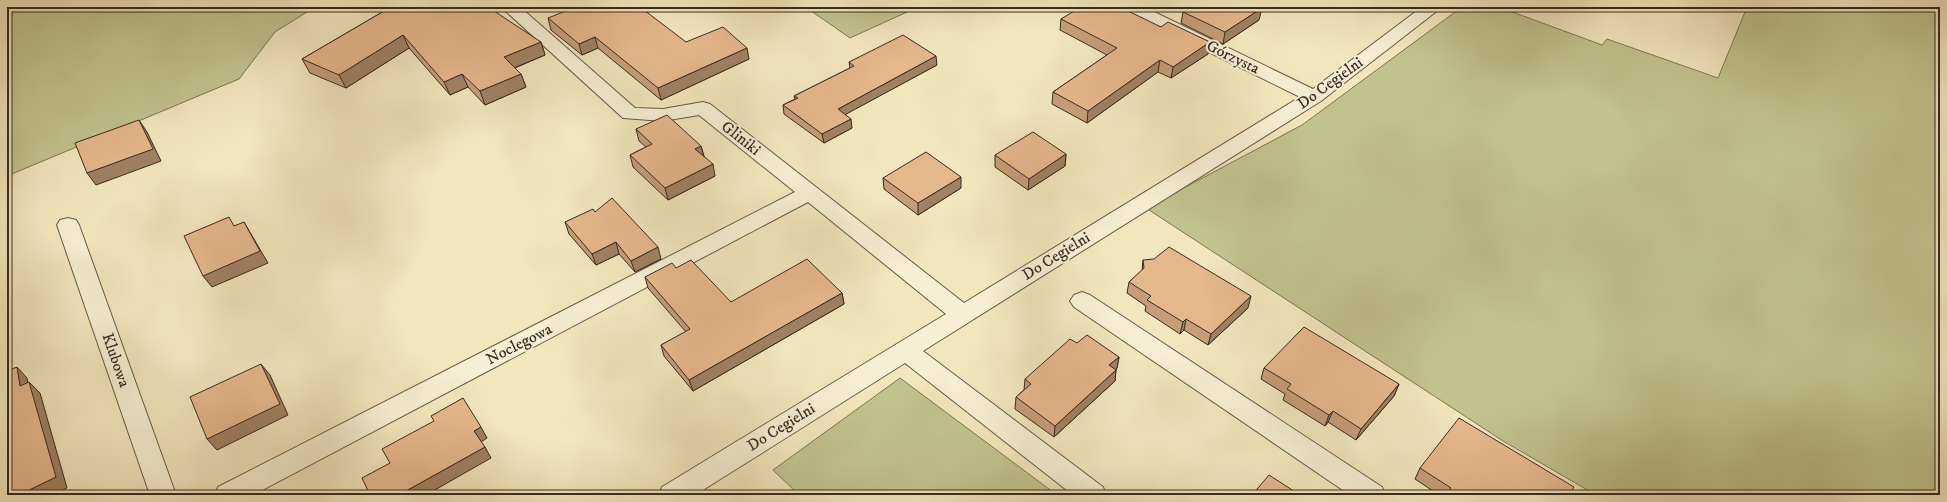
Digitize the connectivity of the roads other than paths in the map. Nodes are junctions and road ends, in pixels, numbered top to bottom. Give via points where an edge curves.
1 (510, 7) edge
2 (1131, 7) edge
3 (1433, 7) edge
4 (1314, 97) junction
5 (810, 193) junction
6 (68, 225) dead end
7 (1082, 301) dead end
8 (962, 314) junction
9 (905, 350) junction
10 (163, 495) edge
11 (228, 495) edge
12 (672, 495) edge
13 (1093, 495) edge
14 (1372, 495) edge

1 - 5 street, Gliniki via 630,114 663,114 703,108
2 - 4 street, Górzysta
3 - 4 street, Do Cegielni
4 - 8 street, Do Cegielni
5 - 8 street, Gliniki
5 - 11 street, Noclegowa
6 - 10 street, Klubowa
7 - 14 street
8 - 9 street, Do Cegielni
9 - 12 street, Do Cegielni
9 - 13 street

